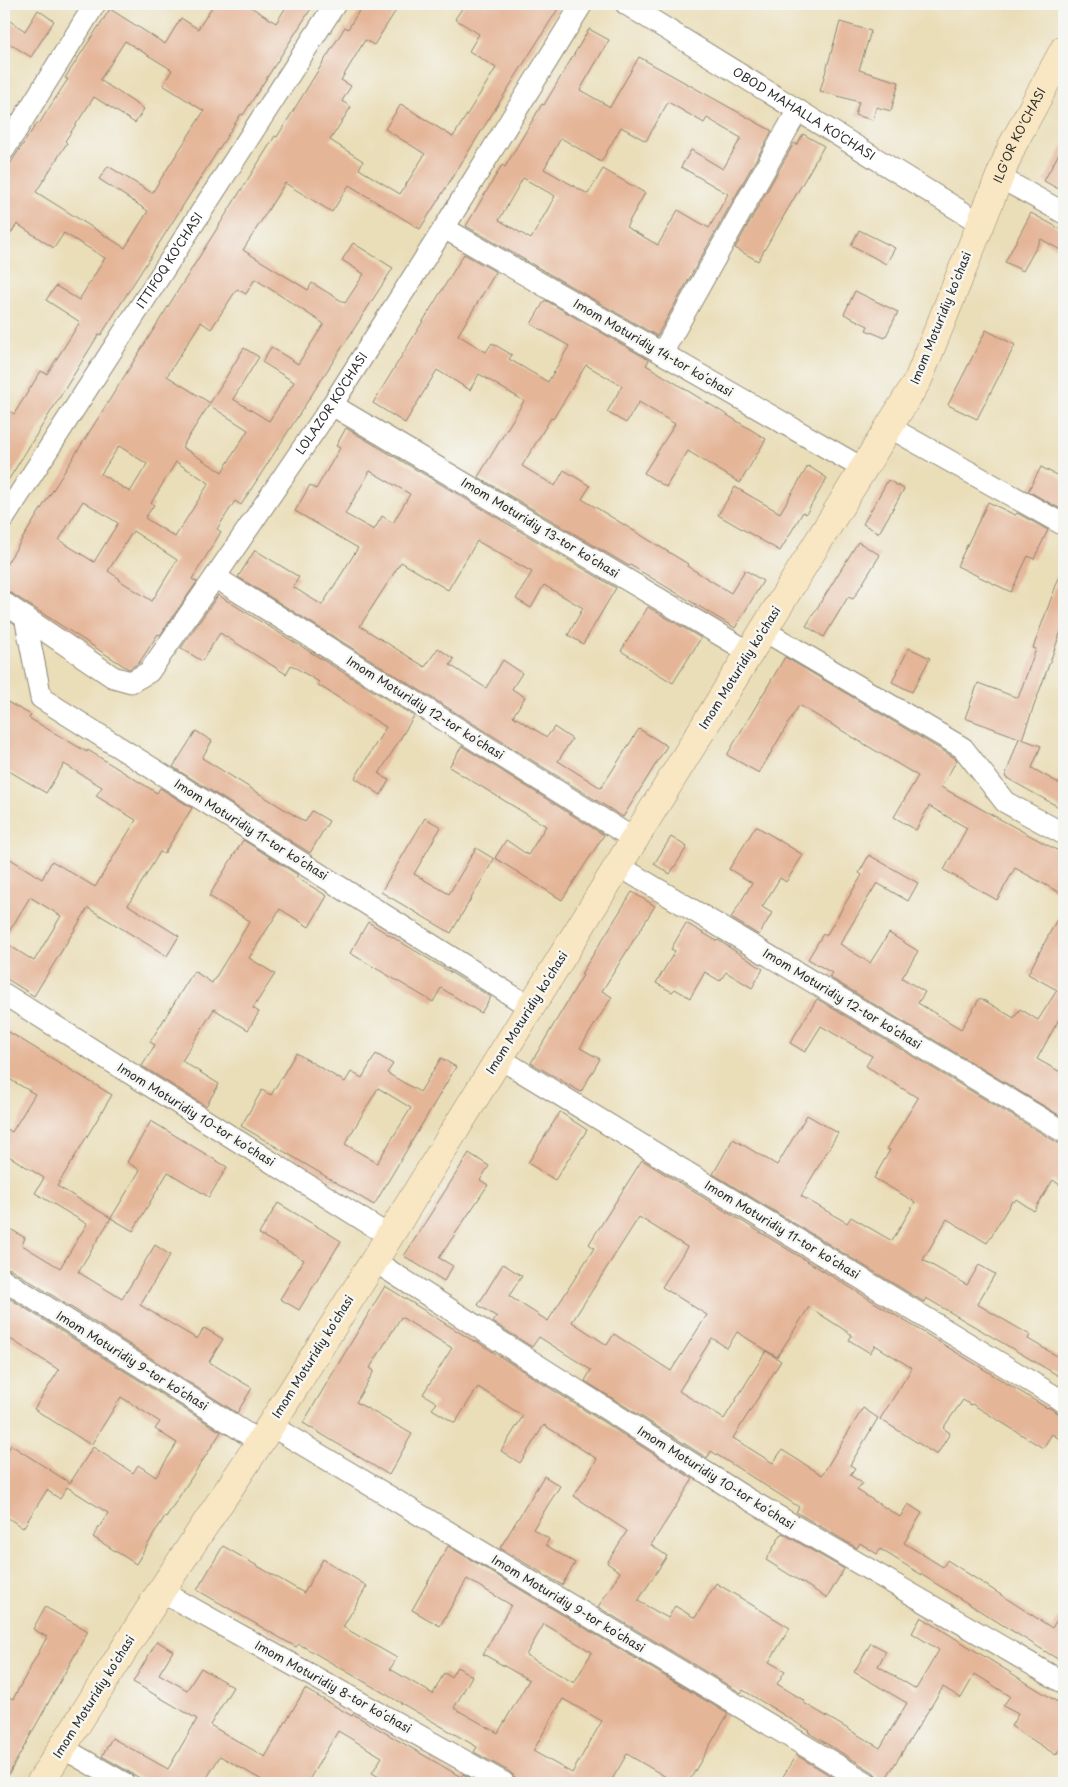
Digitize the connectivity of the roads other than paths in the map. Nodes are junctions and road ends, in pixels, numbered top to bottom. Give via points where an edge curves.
1 (95, 4) edge
2 (335, 4) edge
3 (582, 4) edge
4 (626, 4) edge
5 (1064, 49) edge
6 (798, 110) junction
7 (4, 150) edge
8 (999, 177) junction
9 (1064, 213) edge
10 (980, 223) junction
11 (444, 228) junction
12 (662, 353) junction
13 (332, 405) junction
14 (889, 427) junction
15 (862, 468) junction
16 (4, 518) edge
17 (1064, 524) edge
18 (215, 577) junction
19 (4, 603) edge
20 (25, 617) junction
21 (756, 641) junction
22 (1064, 834) edge
23 (634, 839) junction
24 (619, 866) junction
25 (4, 994) edge
26 (530, 1007) junction
27 (499, 1058) junction
28 (1064, 1132) edge
29 (389, 1236) junction
30 (374, 1261) junction
31 (4, 1280) edge
32 (1064, 1402) edge
33 (265, 1434) junction
34 (161, 1590) junction
35 (1064, 1683) edge
36 (61, 1747) junction
37 (40, 1783) edge
38 (124, 1783) edge
39 (504, 1783) edge
40 (867, 1783) edge

1 - 7 street
2 - 16 street, ITTIFOQ KO‘CHASI
3 - 11 street, LOLAZOR KO‘CHASI
4 - 6 street, OBOD MAHALLA KO‘CHASI
5 - 8 street, ILG'OR KO'CHASI
6 - 10 street, OBOD MAHALLA KO‘CHASI
6 - 12 street
8 - 9 street
8 - 10 street, ILG'OR KO'CHASI
10 - 14 street, Imom Moturidiy koʻchasi via 918,380
11 - 12 street, Imom Moturidiy 14-tor koʻchasi
11 - 13 street, LOLAZOR KO‘CHASI
12 - 15 street, Imom Moturidiy 14-tor koʻchasi
13 - 18 street, LOLAZOR KO‘CHASI
13 - 21 street, Imom Moturidiy 13-tor koʻchasi
14 - 15 street, Imom Moturidiy koʻchasi
14 - 17 street
15 - 21 street, Imom Moturidiy koʻchasi
18 - 20 street, LOLAZOR KO‘CHASI via 149,672 131,682 114,677
18 - 23 street, Imom Moturidiy 12-tor koʻchasi
19 - 20 street, LOLAZOR KO‘CHASI
20 - 26 street, Imom Moturidiy 11-tor koʻchasi via 41,698
21 - 22 street, Imom Moturidiy 13-tor koʻchasi via 962,748 1005,802
21 - 23 street, Imom Moturidiy koʻchasi
23 - 24 street, Imom Moturidiy koʻchasi
24 - 26 street, Imom Moturidiy koʻchasi
24 - 28 street, Imom Moturidiy 12-tor koʻchasi
25 - 29 street, Imom Moturidiy 10-tor koʻchasi
26 - 27 street, Imom Moturidiy koʻchasi
27 - 29 street, Imom Moturidiy koʻchasi
27 - 32 street, Imom Moturidiy 11-tor koʻchasi
29 - 30 street, Imom Moturidiy koʻchasi
30 - 33 street, Imom Moturidiy koʻchasi
30 - 35 street, Imom Moturidiy 10-tor koʻchasi via 743,1496
31 - 33 street, Imom Moturidiy 9-tor koʻchasi
33 - 34 street, Imom Moturidiy koʻchasi
33 - 40 street, Imom Moturidiy 9-tor koʻchasi
34 - 36 street, Imom Moturidiy koʻchasi
34 - 39 street, Imom Moturidiy 8-tor koʻchasi
36 - 37 street, Imom Moturidiy koʻchasi
36 - 38 street

